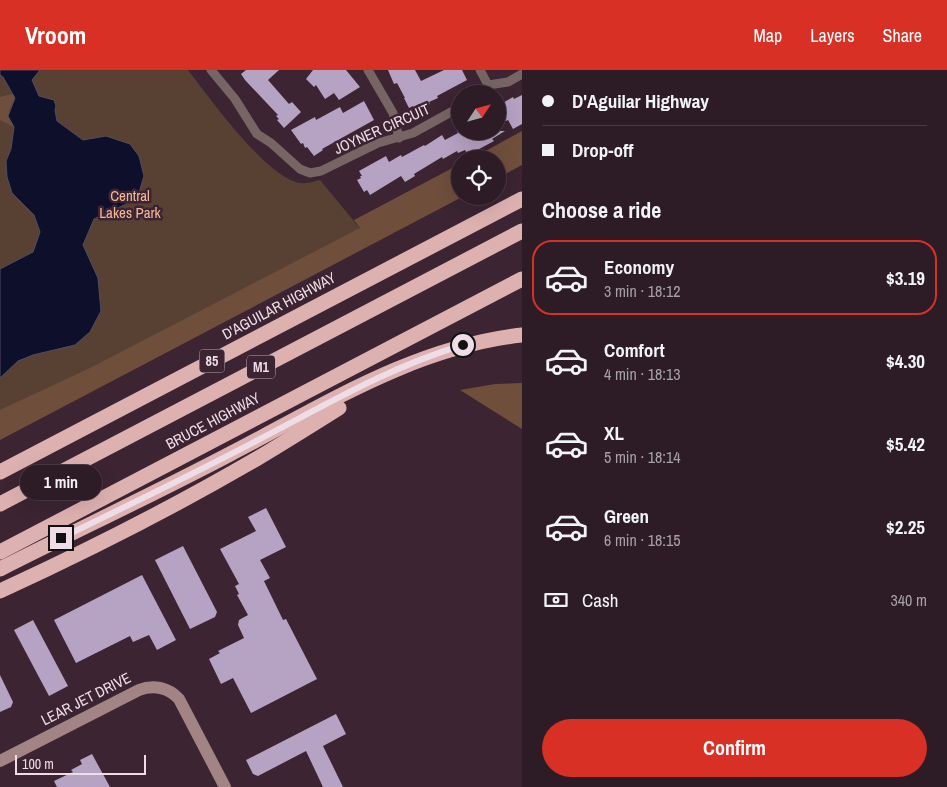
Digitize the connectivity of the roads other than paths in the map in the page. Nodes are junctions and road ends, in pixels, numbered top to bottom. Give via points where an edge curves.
1 (211, 70) edge
2 (368, 70) edge
3 (480, 70) edge
4 (522, 74) edge
5 (488, 85) joint
6 (451, 112) edge
7 (399, 138) junction
8 (522, 199) edge
9 (522, 231) edge
10 (522, 279) edge
11 (522, 335) edge
12 (372, 380) junction
13 (0, 472) edge
14 (0, 504) edge
15 (0, 552) edge
16 (0, 569) edge
17 (0, 591) edge
18 (0, 761) edge
19 (225, 787) edge

1 - 7 street, JOYNER CIRCUIT via 257,134 304,172 316,173 367,147
2 - 7 street via 393,113
3 - 5 street
4 - 5 street via 508,82
6 - 7 street, JOYNER CIRCUIT
8 - 13 highway, D'AGUILAR HIGHWAY / 85
9 - 14 highway, BRUCE HIGHWAY / M1
10 - 15 highway, BRUCE HIGHWAY
11 - 12 highway via 436,353
12 - 16 highway via 141,501
12 - 17 highway via 357,397 258,458 101,542
18 - 19 street, LEAR JET DRIVE via 139,690 157,687 171,692 179,700

